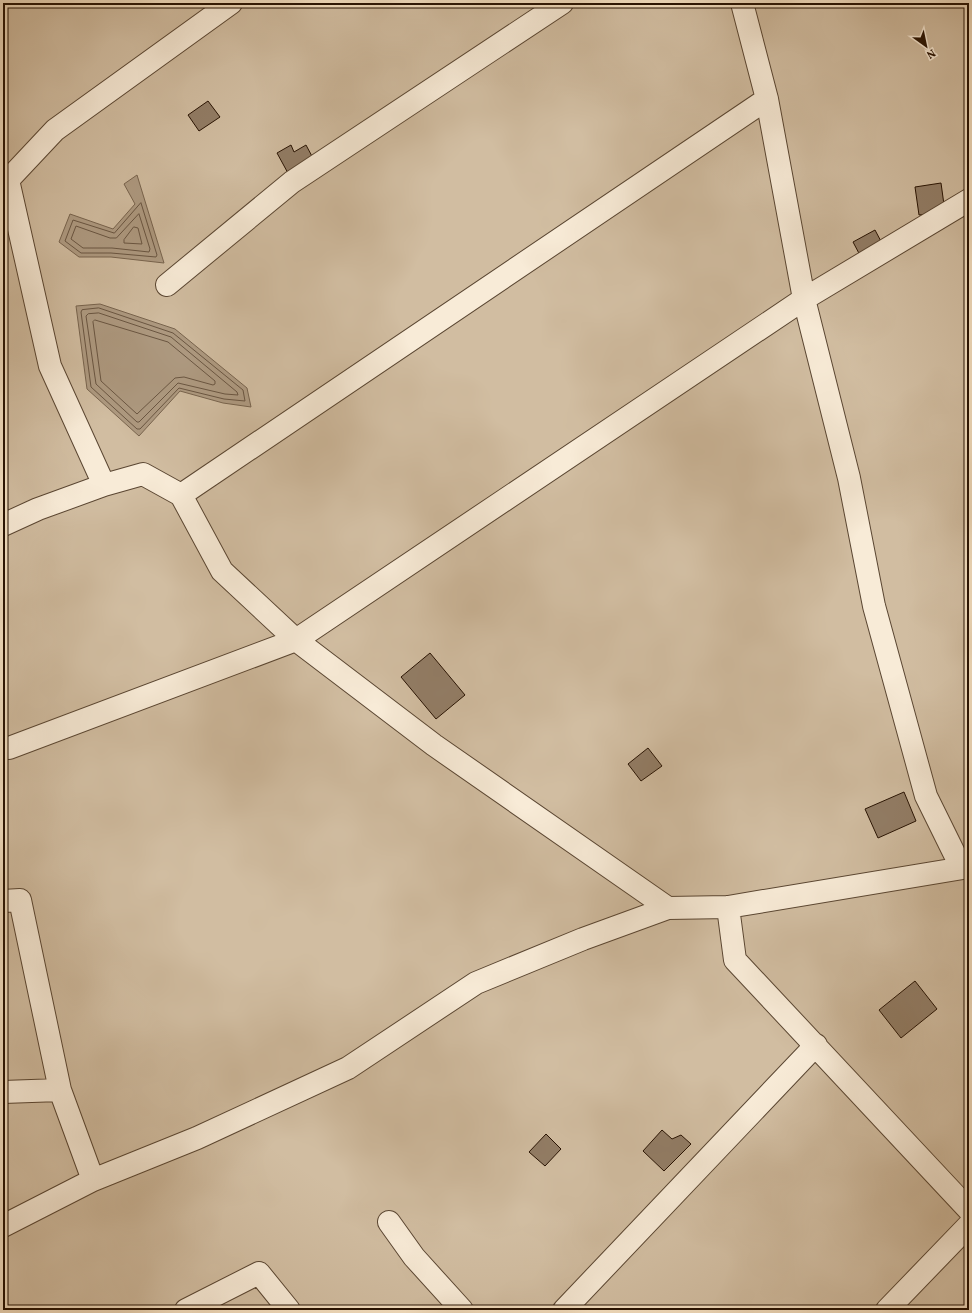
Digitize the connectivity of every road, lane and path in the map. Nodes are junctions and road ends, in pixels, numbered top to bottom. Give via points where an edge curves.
1 (231, 3) edge
2 (562, 3) edge
3 (742, 3) edge
4 (767, 99) junction
5 (969, 200) edge
6 (167, 285) dead end
7 (804, 299) junction
8 (104, 485) junction
9 (181, 495) junction
10 (3, 525) edge
11 (296, 640) junction
12 (8, 748) dead end
13 (965, 867) edge
14 (3, 901) edge
15 (728, 907) junction
16 (668, 908) junction
17 (816, 1045) junction
18 (60, 1090) junction
19 (3, 1092) edge
20 (93, 1180) junction
21 (969, 1210) edge
22 (389, 1222) dead end
23 (969, 1225) edge
24 (3, 1226) edge
25 (186, 1310) edge
26 (289, 1310) edge
27 (462, 1310) edge
28 (564, 1310) edge
29 (887, 1310) edge

1 - 8 lane via 55,130 8,180 50,366
2 - 6 lane via 292,182
3 - 4 lane
4 - 7 lane
4 - 9 lane
5 - 7 lane
7 - 11 lane
7 - 13 lane via 849,478 874,606 926,796
8 - 9 lane via 143,474
8 - 10 lane
9 - 11 lane via 222,571
11 - 12 lane
11 - 16 lane via 434,746
13 - 15 lane
14 - 18 lane via 20,900
15 - 16 lane
15 - 17 lane via 735,960
16 - 20 lane via 582,939 476,983 348,1068 196,1138
17 - 21 lane
17 - 28 lane
18 - 19 lane
18 - 20 lane
20 - 24 lane
22 - 27 lane via 414,1257
23 - 29 lane
25 - 26 lane via 259,1273

